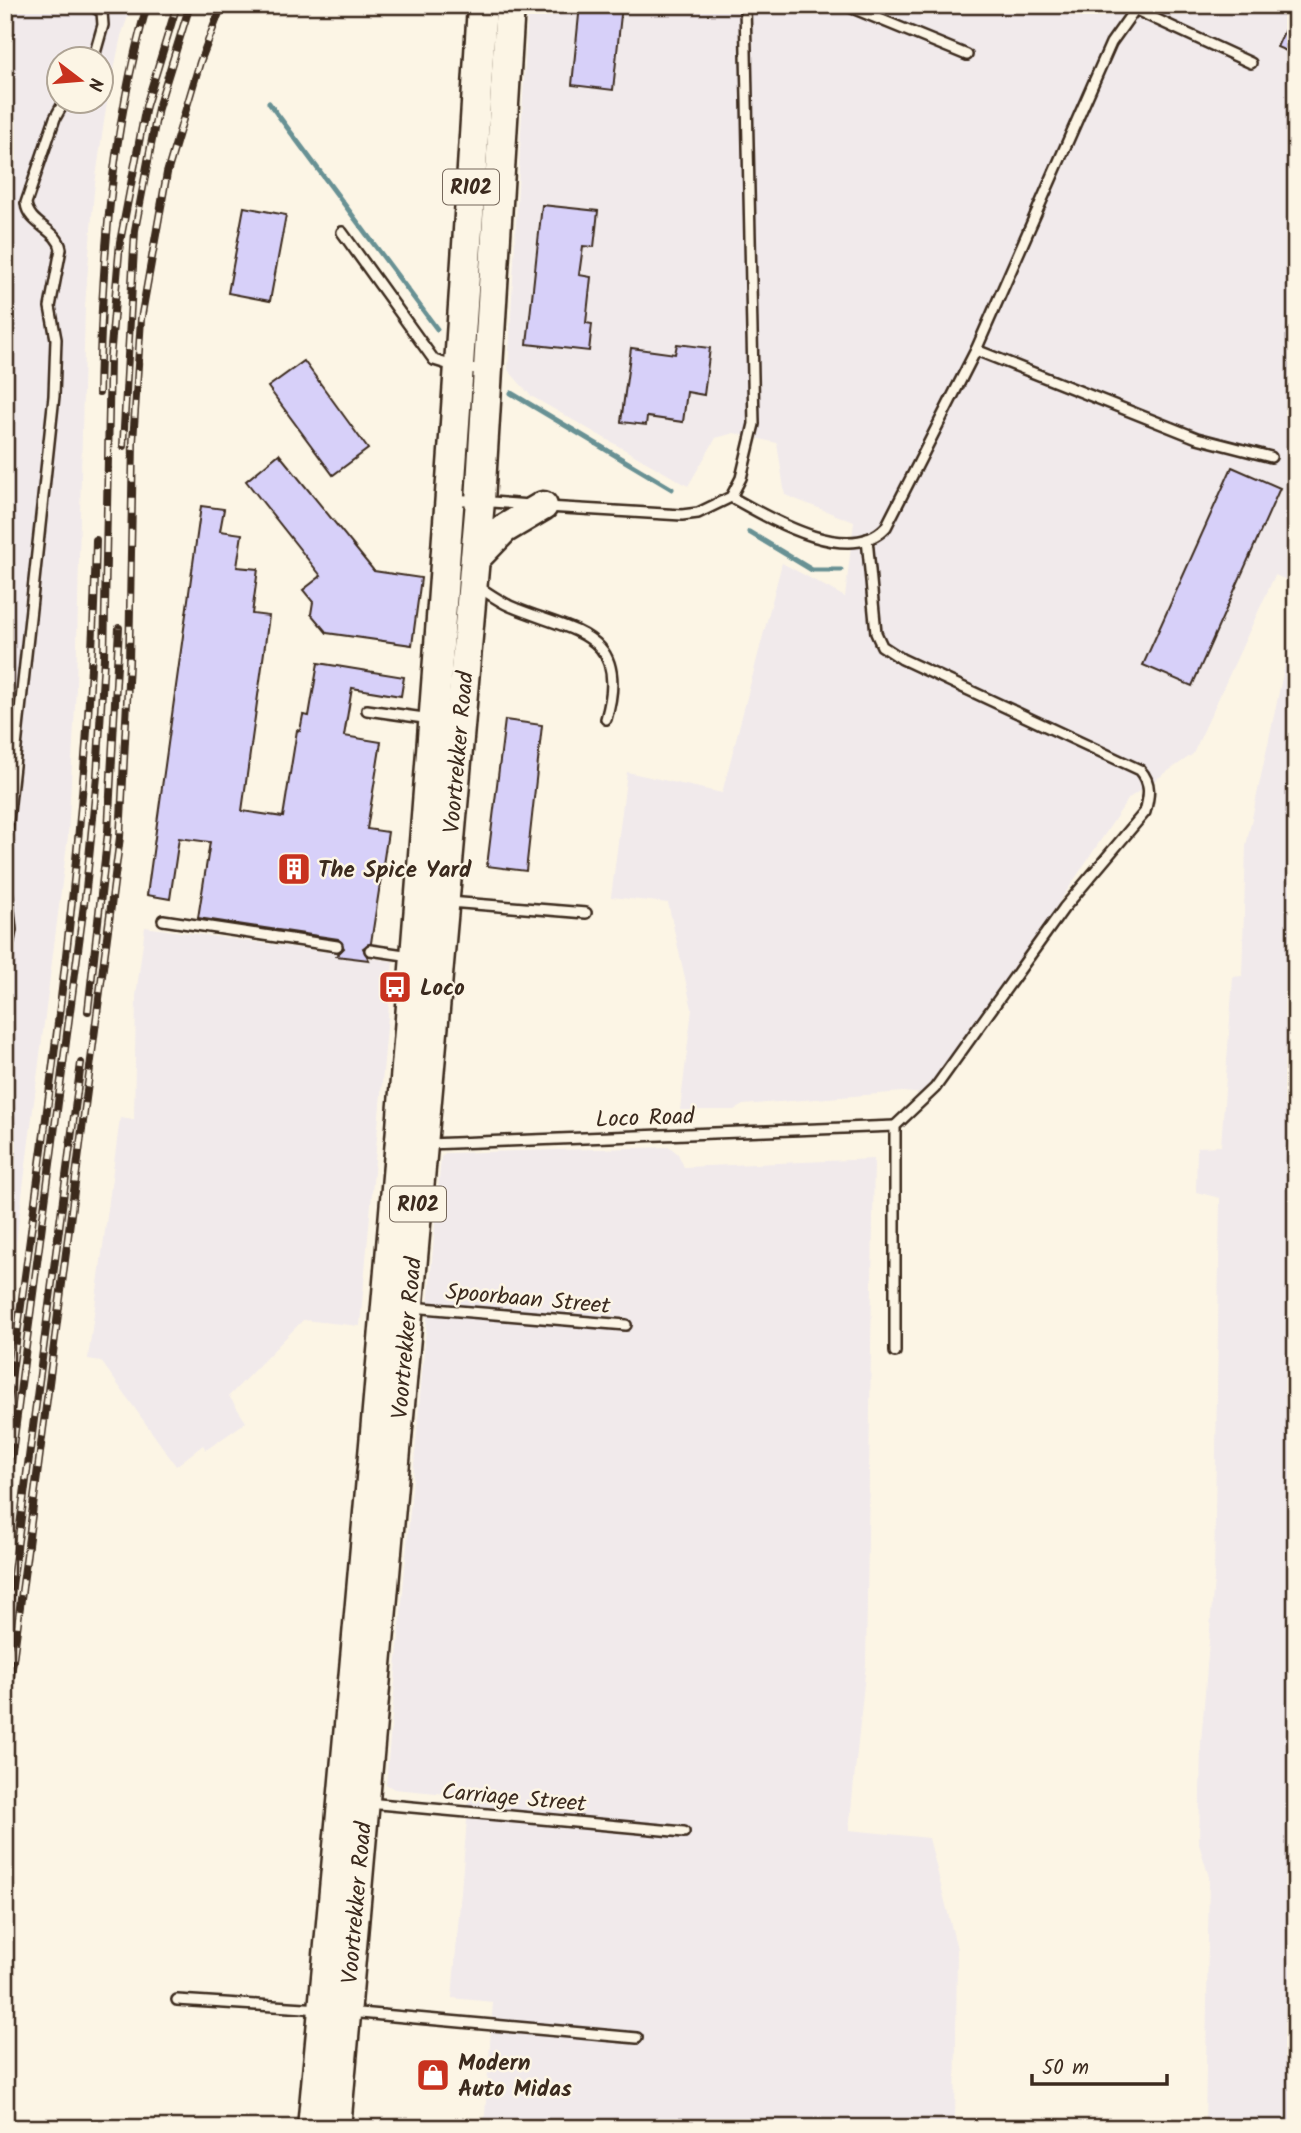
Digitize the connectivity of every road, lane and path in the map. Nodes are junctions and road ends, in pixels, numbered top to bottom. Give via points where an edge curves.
1 (91, 5) edge
2 (482, 5) edge
3 (510, 5) edge
4 (744, 5) edge
5 (845, 5) edge
6 (1137, 7) edge
7 (97, 46) edge
8 (967, 55) dead end
9 (1251, 63) dead end
10 (56, 116) edge
11 (342, 232) dead end
12 (976, 351) junction
13 (473, 369) junction
14 (1271, 457) dead end
15 (731, 497) junction
16 (452, 499) junction
17 (480, 501) junction
18 (543, 506) junction
19 (867, 539) junction
20 (474, 571) junction
21 (367, 710) dead end
22 (606, 719) dead end
23 (448, 721) junction
24 (5, 849) edge
25 (5, 873) edge
26 (433, 900) junction
27 (586, 913) dead end
28 (163, 920) dead end
29 (337, 946) dead end
30 (370, 950) dead end
31 (416, 957) junction
32 (5, 961) edge
33 (895, 1126) junction
34 (410, 1144) junction
35 (396, 1306) junction
36 (626, 1325) dead end
37 (895, 1352) dead end
38 (352, 1801) junction
39 (684, 1832) dead end
40 (177, 2000) dead end
41 (334, 2010) junction
42 (636, 2038) dead end
43 (312, 2128) edge
44 (336, 2128) edge

1 - 7 lane via 102,12 104,20
2 - 13 main road, Voortrekker Road / R102
3 - 13 main road, Voortrekker Road / R102
4 - 15 lane via 755,409 743,471
5 - 8 lane
6 - 9 lane
6 - 12 lane via 1111,43
10 - 24 lane via 26,203 29,215 58,240 61,249 50,307 57,339 54,396
11 - 13 lane via 433,360
12 - 14 lane via 1197,438
12 - 19 lane via 891,519 880,533
13 - 16 main road, Voortrekker Road / R102
13 - 17 main road, Voortrekker Road / R102
15 - 18 lane via 698,513 667,516
15 - 19 lane via 805,536
16 - 17 lane
16 - 23 main road, Voortrekker Road / R102
17 - 18 lane
17 - 20 main road, Voortrekker Road / R102
18 - 20 main road via 504,529
19 - 33 lane via 876,633 882,646 1140,771 1147,778 1149,796 1145,812 1064,908 935,1088
20 - 22 lane via 512,606 586,634 608,657 613,694
20 - 23 main road, Voortrekker Road / R102
21 - 23 lane
23 - 26 main road, Voortrekker Road / R102
25 - 32 lane via 11,930
26 - 27 lane
26 - 31 main road, Voortrekker Road / R102
26 - 34 main road, Voortrekker Road / R102
28 - 29 lane
30 - 31 lane
31 - 34 main road, Voortrekker Road / R102
33 - 34 lane, Loco Road
33 - 37 lane
34 - 35 main road, Voortrekker Road / R102
35 - 36 lane, Spoorbaan Street
35 - 38 main road, Voortrekker Road / R102
38 - 39 lane, Carriage Street
38 - 41 main road, Voortrekker Road / R102
40 - 41 lane
41 - 42 lane
41 - 43 main road, Voortrekker Road / R102
41 - 44 main road, Voortrekker Road / R102

